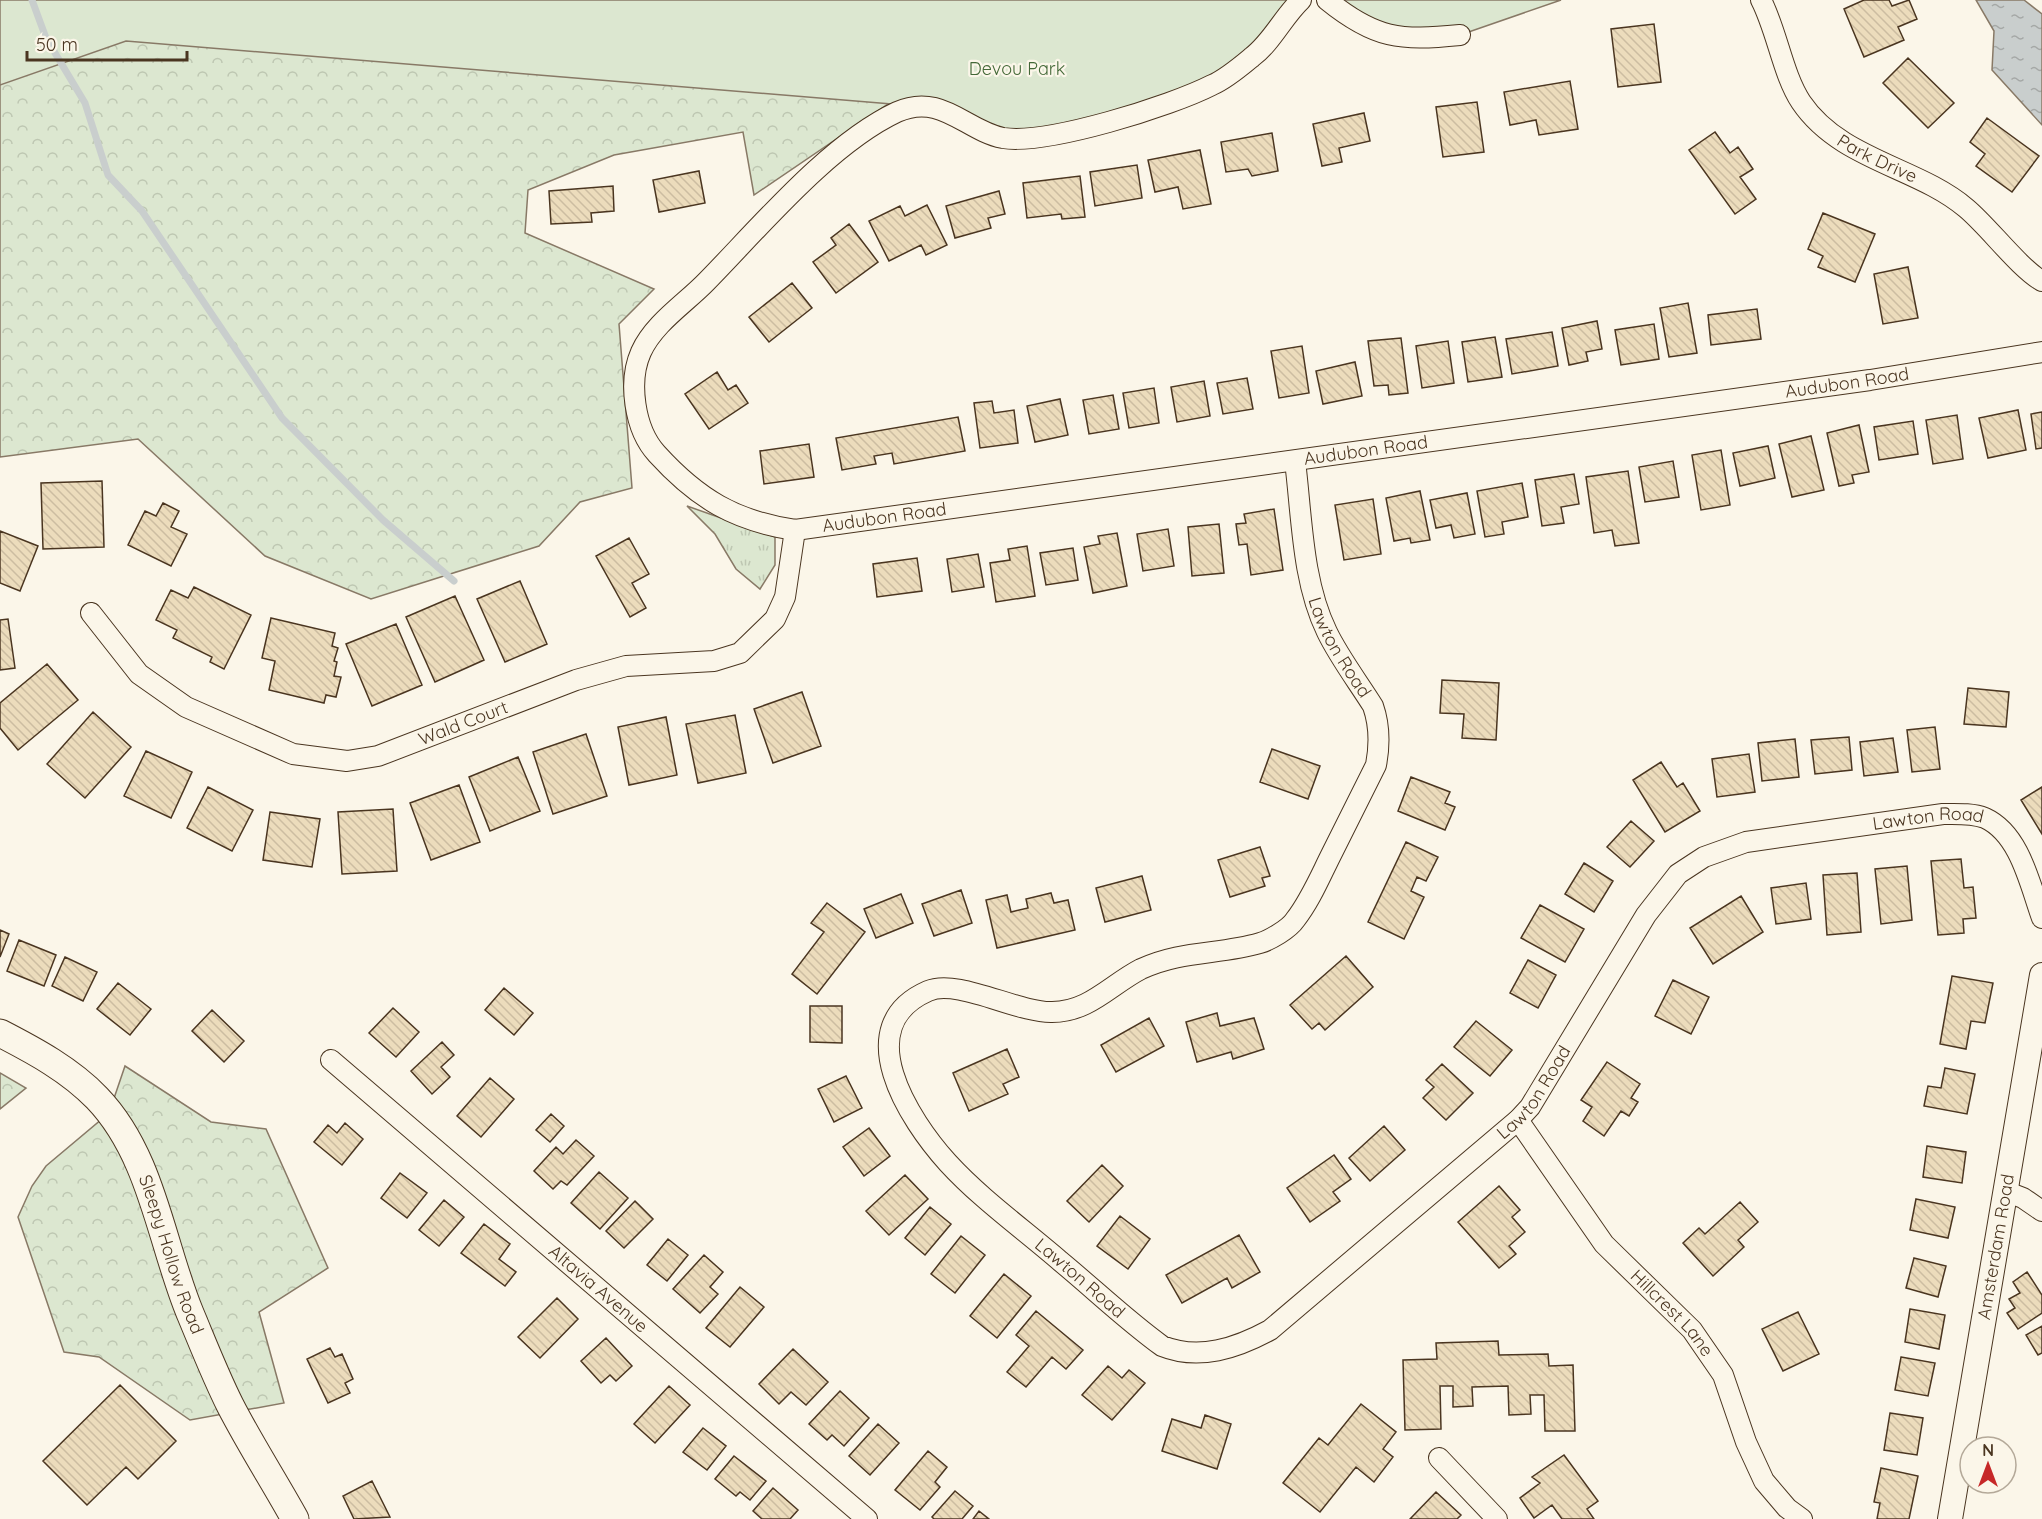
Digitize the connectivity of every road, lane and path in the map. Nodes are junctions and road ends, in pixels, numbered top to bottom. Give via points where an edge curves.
1 (1301, 0) edge
2 (1327, 0) edge
3 (1761, 0) edge
4 (1460, 35) dead end
5 (2041, 286) edge
6 (2042, 352) edge
7 (1295, 461) junction
8 (795, 530) junction
9 (91, 613) dead end
10 (2042, 918) edge
11 (2042, 975) edge
12 (0, 1033) edge
13 (332, 1060) dead end
14 (1518, 1120) junction
15 (2005, 1191) junction
16 (2042, 1211) edge
17 (1439, 1458) dead end
18 (295, 1519) edge
19 (867, 1519) edge
20 (1497, 1519) edge
21 (1802, 1519) edge
22 (1950, 1519) edge

1 - 8 street, Audubon Road via 1254,56 1214,85 1153,109 1038,138 1003,138 940,108 898,112 854,139 784,200 664,321 642,349 633,375 634,398 654,452 690,486 729,513 759,525
2 - 4 street via 1371,31 1426,38
3 - 5 street, Park Drive via 1801,103 1826,128 1870,158 1948,195 1966,208
6 - 7 street, Audubon Road
7 - 8 street, Audubon Road
7 - 14 street, Lawton Road via 1318,610 1327,633 1373,705 1378,718 1379,747 1376,765 1294,923 1262,942 1188,953 1141,970 1093,1002 1070,1011 1036,1011 954,989 931,990 914,999 890,1025 890,1062 912,1116 948,1163 1151,1338 1175,1351 1197,1354 1234,1347 1270,1330
8 - 9 street, Wald Court via 785,597 775,619 740,653 714,661 626,666 576,680 378,756 347,761 293,754 186,707 139,674
10 - 14 street, Lawton Road via 2014,847 2001,829 1970,814 1943,814 1746,842 1721,849 1678,874 1646,915 1530,1107
11 - 15 street, Amsterdam Road
12 - 18 main road, Sleepy Hollow Road via 73,1076 98,1099 120,1128 139,1164 188,1310 213,1368
13 - 19 street, Altavia Avenue
14 - 21 street, Hillcrest Lane via 1604,1244 1692,1330 1723,1374 1746,1443 1764,1480 1787,1508
15 - 16 street
15 - 22 street, Amsterdam Road
17 - 20 street

